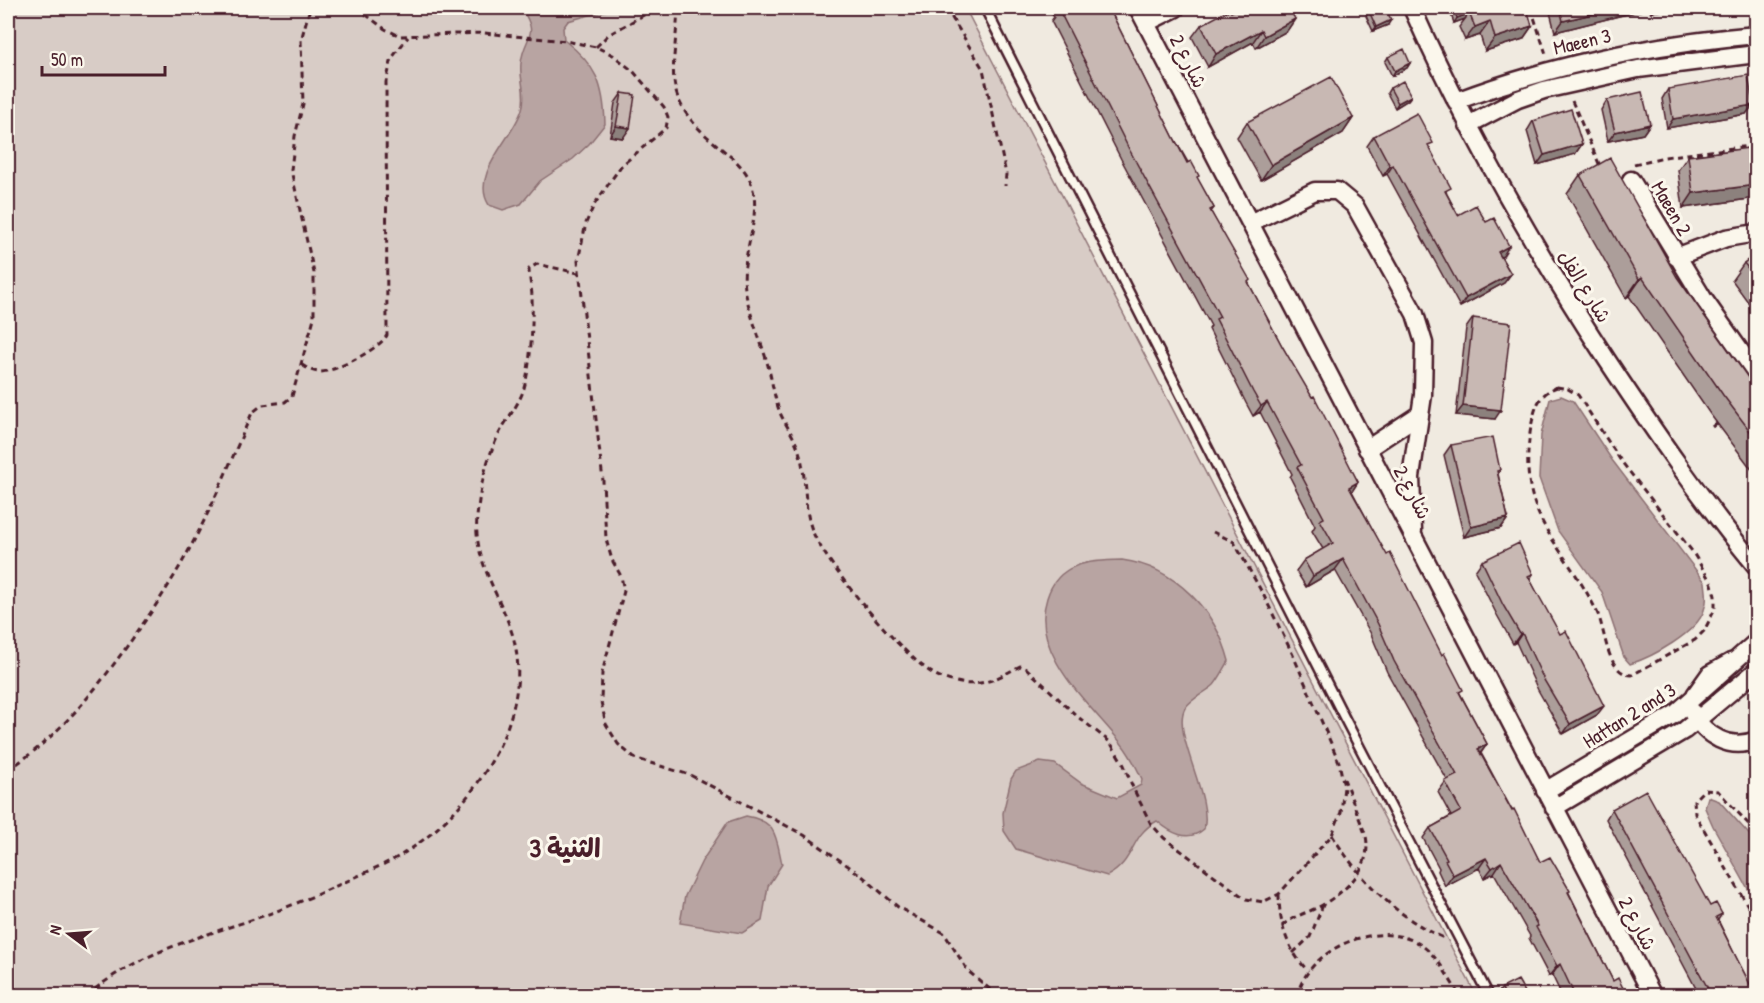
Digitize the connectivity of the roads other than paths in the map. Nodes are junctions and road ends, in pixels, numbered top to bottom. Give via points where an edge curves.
1 (985, 8) edge
2 (1138, 8) edge
3 (1176, 8) edge
4 (1413, 8) edge
5 (1146, 23) junction
6 (1756, 35) edge
7 (1756, 54) edge
8 (1456, 101) junction
9 (1468, 125) junction
10 (1628, 173) road end
11 (1250, 223) junction
12 (1756, 233) edge
13 (1676, 257) junction
14 (1756, 373) edge
15 (1420, 414) junction
16 (1366, 449) junction
17 (1414, 541) junction
18 (1756, 566) edge
19 (1756, 642) edge
20 (1742, 655) junction
21 (1756, 671) edge
22 (1688, 704) junction
23 (1697, 722) junction
24 (1756, 740) edge
25 (1545, 791) junction
26 (1554, 808) junction
27 (1489, 996) edge
28 (1653, 996) edge

1 - 27 lane
2 - 5 street, شارع 2
3 - 5 street
4 - 8 street, شارع الفل
5 - 11 street, شارع 2
6 - 8 street, Maeen 3 via 1654,47 1550,69
7 - 9 street, Maeen 3 via 1668,64 1565,85 1518,99
8 - 9 street, شارع الفل
9 - 18 street, شارع الفل via 1536,246 1604,355 1671,456
10 - 13 street, Maeen 2
11 - 15 street via 1315,191 1337,191 1347,197 1420,328 1425,357
11 - 16 street, شارع 2
12 - 13 street, Maeen 2 via 1726,238
13 - 14 street, Maeen 2
15 - 16 street
15 - 17 street via 1411,477
16 - 17 street, شارع 2
17 - 25 street, شارع 2
19 - 20 street, Hattan 2 and 3
20 - 21 street
20 - 22 street, Hattan 2 and 3
21 - 23 street
22 - 23 street
22 - 25 street, Hattan 2 and 3
23 - 24 street via 1722,741 1737,744
23 - 26 street
25 - 26 street, شارع 2
26 - 28 street, شارع 2

